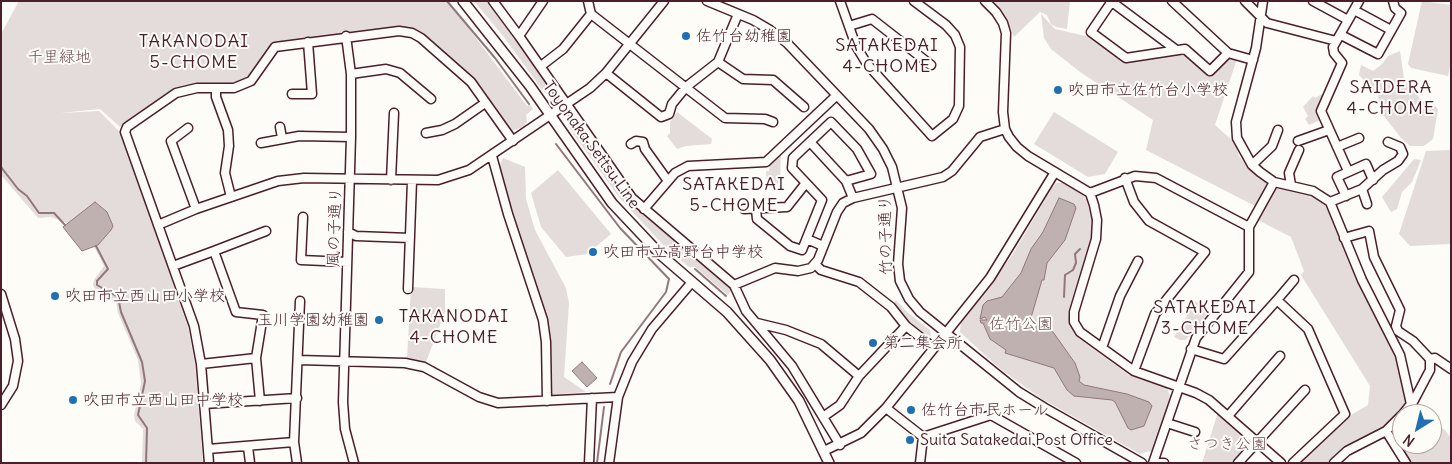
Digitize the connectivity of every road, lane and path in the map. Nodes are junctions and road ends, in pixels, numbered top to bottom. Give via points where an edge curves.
1 (463, 1) edge
2 (543, 1) edge
3 (588, 1) edge
4 (664, 1) edge
5 (707, 1) edge
6 (840, 1) edge
7 (914, 1) edge
8 (985, 1) edge
9 (1112, 1) edge
10 (1172, 1) edge
11 (1245, 1) edge
12 (1263, 1) edge
13 (1313, 1) edge
14 (1359, 1) edge
15 (1393, 1) edge
16 (495, 2) edge
17 (1251, 5) edge
18 (1354, 10) junction
19 (591, 14) junction
20 (738, 14) junction
21 (1262, 17) junction
22 (1348, 20) junction
23 (849, 26) junction
24 (1391, 30) junction
25 (346, 36) junction
26 (519, 36) junction
27 (1339, 38) junction
28 (308, 42) junction
29 (630, 43) junction
30 (1175, 49) junction
31 (1228, 53) junction
32 (1253, 60) junction
33 (718, 62) junction
34 (931, 65) dead end
35 (541, 66) junction
36 (606, 73) junction
37 (351, 74) junction
38 (686, 87) junction
39 (216, 89) junction
40 (292, 94) dead end
41 (836, 96) junction
42 (431, 99) dead end
43 (485, 103) junction
44 (567, 105) junction
45 (804, 107) dead end
46 (394, 113) dead end
47 (551, 116) junction
48 (773, 122) dead end
49 (280, 127) dead end
50 (188, 128) dead end
51 (1005, 129) junction
52 (1278, 130) dead end
53 (1329, 130) junction
54 (426, 133) dead end
55 (351, 137) junction
56 (282, 138) junction
57 (1359, 138) dead end
58 (513, 141) junction
59 (1298, 141) dead end
60 (810, 142) junction
61 (1388, 142) dead end
62 (261, 143) dead end
63 (631, 144) dead end
64 (1337, 147) junction
65 (1296, 153) dead end
66 (492, 156) junction
67 (1252, 165) junction
68 (1348, 171) junction
69 (1055, 172) junction
70 (1125, 178) junction
71 (350, 179) junction
72 (391, 180) junction
73 (1373, 180) junction
74 (412, 181) junction
75 (668, 181) junction
76 (846, 181) junction
77 (1274, 182) junction
78 (806, 183) junction
79 (1291, 185) junction
80 (899, 188) junction
81 (1362, 189) junction
82 (1090, 193) junction
83 (1346, 196) junction
84 (231, 197) junction
85 (853, 198) junction
86 (1330, 202) junction
87 (1367, 204) dead end
88 (196, 209) junction
89 (644, 209) junction
90 (744, 209) dead end
91 (756, 209) junction
92 (302, 218) dead end
93 (158, 225) junction
94 (1249, 227) junction
95 (266, 231) dead end
96 (348, 232) junction
97 (410, 238) junction
98 (1344, 238) junction
99 (807, 239) junction
100 (823, 246) junction
101 (214, 251) junction
102 (1138, 261) dead end
103 (347, 262) junction
104 (815, 264) junction
105 (173, 266) junction
106 (1294, 280) dead end
107 (692, 282) junction
108 (734, 285) junction
109 (408, 289) dead end
110 (1, 294) edge
111 (1277, 300) junction
112 (300, 301) dead end
113 (756, 322) junction
114 (906, 326) junction
115 (946, 333) junction
116 (934, 348) junction
117 (1102, 348) junction
118 (1192, 349) junction
119 (1280, 356) dead end
120 (256, 358) junction
121 (1430, 359) junction
122 (299, 360) junction
123 (345, 361) junction
124 (201, 364) junction
125 (1451, 369) edge
126 (1134, 371) junction
127 (859, 376) junction
128 (1179, 387) junction
129 (1305, 390) dead end
130 (618, 397) junction
131 (296, 398) junction
132 (592, 398) junction
133 (260, 401) junction
134 (547, 401) junction
135 (204, 404) junction
136 (1412, 404) joint
137 (1, 405) edge
138 (886, 408) junction
139 (1228, 416) junction
140 (823, 417) junction
141 (1167, 423) junction
142 (1392, 425) edge
143 (1386, 431) junction
144 (1195, 432) dead end
145 (923, 437) junction
146 (294, 442) junction
147 (1256, 442) junction
148 (840, 445) junction
149 (248, 447) junction
150 (208, 449) junction
151 (824, 451) junction
152 (209, 463) edge
153 (250, 463) edge
154 (297, 463) edge
155 (354, 463) edge
156 (589, 463) edge
157 (608, 463) edge
158 (829, 463) edge
159 (920, 463) edge
160 (1076, 463) edge
161 (1142, 463) edge
162 (1153, 463) edge
163 (1160, 463) edge
164 (1164, 463) edge
165 (1238, 463) edge
166 (1281, 463) edge
167 (1293, 463) edge
168 (1334, 463) edge
169 (1406, 463) edge

1 - 47 main road, Toyonaka Settsu Line
2 - 26 street
3 - 19 street
4 - 29 street
5 - 20 street, 竹の子通り
6 - 23 street
7 - 23 street via 946,25 960,47 959,106 952,119 932,136 867,64
8 - 51 street via 1004,23 1006,34
9 - 30 street
9 - 30 street via 1091,32 1126,58
10 - 31 street
11 - 17 street
12 - 21 street
13 - 22 street
14 - 18 street
15 - 24 street via 1400,13
16 - 26 street
17 - 21 street
18 - 22 street
18 - 24 street
19 - 29 street
19 - 35 street via 563,49
20 - 33 street
20 - 41 street, 竹の子通り via 770,30 787,43
21 - 27 street via 1267,23
21 - 32 street
22 - 27 street
23 - 34 street via 872,19
24 - 27 street via 1378,54
25 - 28 street
25 - 37 street
25 - 43 street via 399,31 412,33 470,82
26 - 35 street
27 - 53 street via 1333,47 1342,63 1321,111
28 - 39 street via 275,47 251,80 234,88
28 - 40 street via 312,94
29 - 36 street
29 - 38 street
30 - 31 street via 1185,48 1210,71
31 - 32 street
32 - 67 street via 1235,130
33 - 38 street
33 - 45 street via 743,79 768,76
35 - 44 street
36 - 38 street via 661,117 668,114
36 - 44 street
37 - 42 street via 386,69 400,73
37 - 55 street
38 - 48 street via 725,118
39 - 84 street via 228,130 225,173
39 - 93 street via 198,88 176,93 127,127 125,132
41 - 75 street via 765,164 688,166
41 - 80 street, 竹の子通り via 883,149
43 - 54 street via 456,124
43 - 58 street
44 - 47 street
44 - 89 street via 632,198
46 - 72 street
47 - 58 street, 風の子通り
47 - 107 main road, Toyonaka Settsu Line via 612,203 661,255
49 - 56 street
50 - 88 street via 171,141
51 - 69 street via 1016,147
51 - 80 street via 980,137 952,171 943,177
52 - 67 street via 1272,146
53 - 59 street
53 - 64 street
55 - 56 street
55 - 71 street
56 - 62 street
57 - 64 street
58 - 66 street, 風の子通り
60 - 76 street
60 - 76 street via 830,122 857,149 871,174
60 - 78 street via 793,158 792,168
61 - 73 street via 1400,146 1403,154
63 - 75 street via 643,142
64 - 68 street
65 - 79 street via 1289,173
66 - 74 street, 風の子通り via 451,177
66 - 134 street via 543,320
67 - 77 street
68 - 73 street via 1364,160
68 - 83 street via 1337,177
69 - 82 street
69 - 115 street via 1006,254
70 - 82 street
70 - 94 street via 1144,175 1156,178
70 - 126 street via 1134,202 1149,221 1205,252 1155,314
71 - 72 street, 風の子通り
71 - 84 street via 278,181
71 - 96 street, 風の子通り
72 - 74 street, 風の子通り
73 - 81 street
74 - 97 street
75 - 89 street
76 - 85 street
77 - 79 street
77 - 94 street
78 - 91 street via 787,207
78 - 99 street via 822,200
79 - 86 street via 1314,191
80 - 85 street
80 - 115 street, 竹の子通り via 902,208 900,281 909,299
81 - 83 street
81 - 87 street
82 - 117 street via 1097,220 1096,239 1074,312 1074,322 1080,332
83 - 86 street
84 - 88 street
85 - 100 street via 843,203 837,212
86 - 98 street
88 - 93 street
89 - 108 street
90 - 91 street
91 - 99 street via 757,219 790,246 802,250
92 - 103 street via 301,260
93 - 105 street
94 - 118 street via 1249,272 1201,330
95 - 101 street
96 - 97 street via 356,236
96 - 103 street, 風の子通り
97 - 109 street
98 - 121 street via 1370,232 1374,258 1400,310 1398,331 1413,340
98 - 136 street via 1400,355
99 - 100 street
100 - 104 street
101 - 105 street
101 - 120 street via 236,312 263,315
102 - 117 street via 1120,296
103 - 123 street, 風の子通り
104 - 108 street via 805,271 775,268
104 - 114 street via 821,270 859,282 891,307
105 - 124 street via 194,326
106 - 111 street
107 - 130 street via 652,330 632,362
107 - 151 main road, Toyonaka Settsu Line via 737,321 770,360 798,401
108 - 113 street
110 - 137 street via 18,360 13,386
111 - 118 street via 1224,359
111 - 167 street via 1308,329 1345,414
112 - 122 street
113 - 127 street via 821,344
113 - 140 street via 792,366
114 - 116 street
114 - 127 street
115 - 116 street
115 - 161 street, 竹の子通り via 1020,392
116 - 138 street
117 - 126 street
118 - 128 street
119 - 139 street
120 - 124 street
120 - 133 street
121 - 125 street via 1435,358
121 - 136 street via 1430,370
122 - 123 street
122 - 131 street
123 - 134 street via 406,363 424,367 479,397 498,403
123 - 155 street, 風の子通り via 345,430
124 - 135 street
126 - 128 street
127 - 140 street via 840,405
128 - 139 street via 1196,393
128 - 141 street
129 - 147 street
130 - 132 street
130 - 157 street
131 - 133 street
131 - 146 street
132 - 134 street
132 - 156 street
133 - 135 street
135 - 150 street
138 - 145 street
138 - 148 street via 861,433
139 - 147 street
140 - 148 street
141 - 144 street
141 - 162 street
142 - 143 street
143 - 168 street via 1347,451
143 - 169 street
145 - 159 street
145 - 160 street via 991,416
146 - 149 street
146 - 154 street
147 - 165 street
147 - 166 street
148 - 151 street
149 - 150 street
149 - 153 street
150 - 152 street
151 - 158 main road, Toyonaka Settsu Line
163 - 164 street

